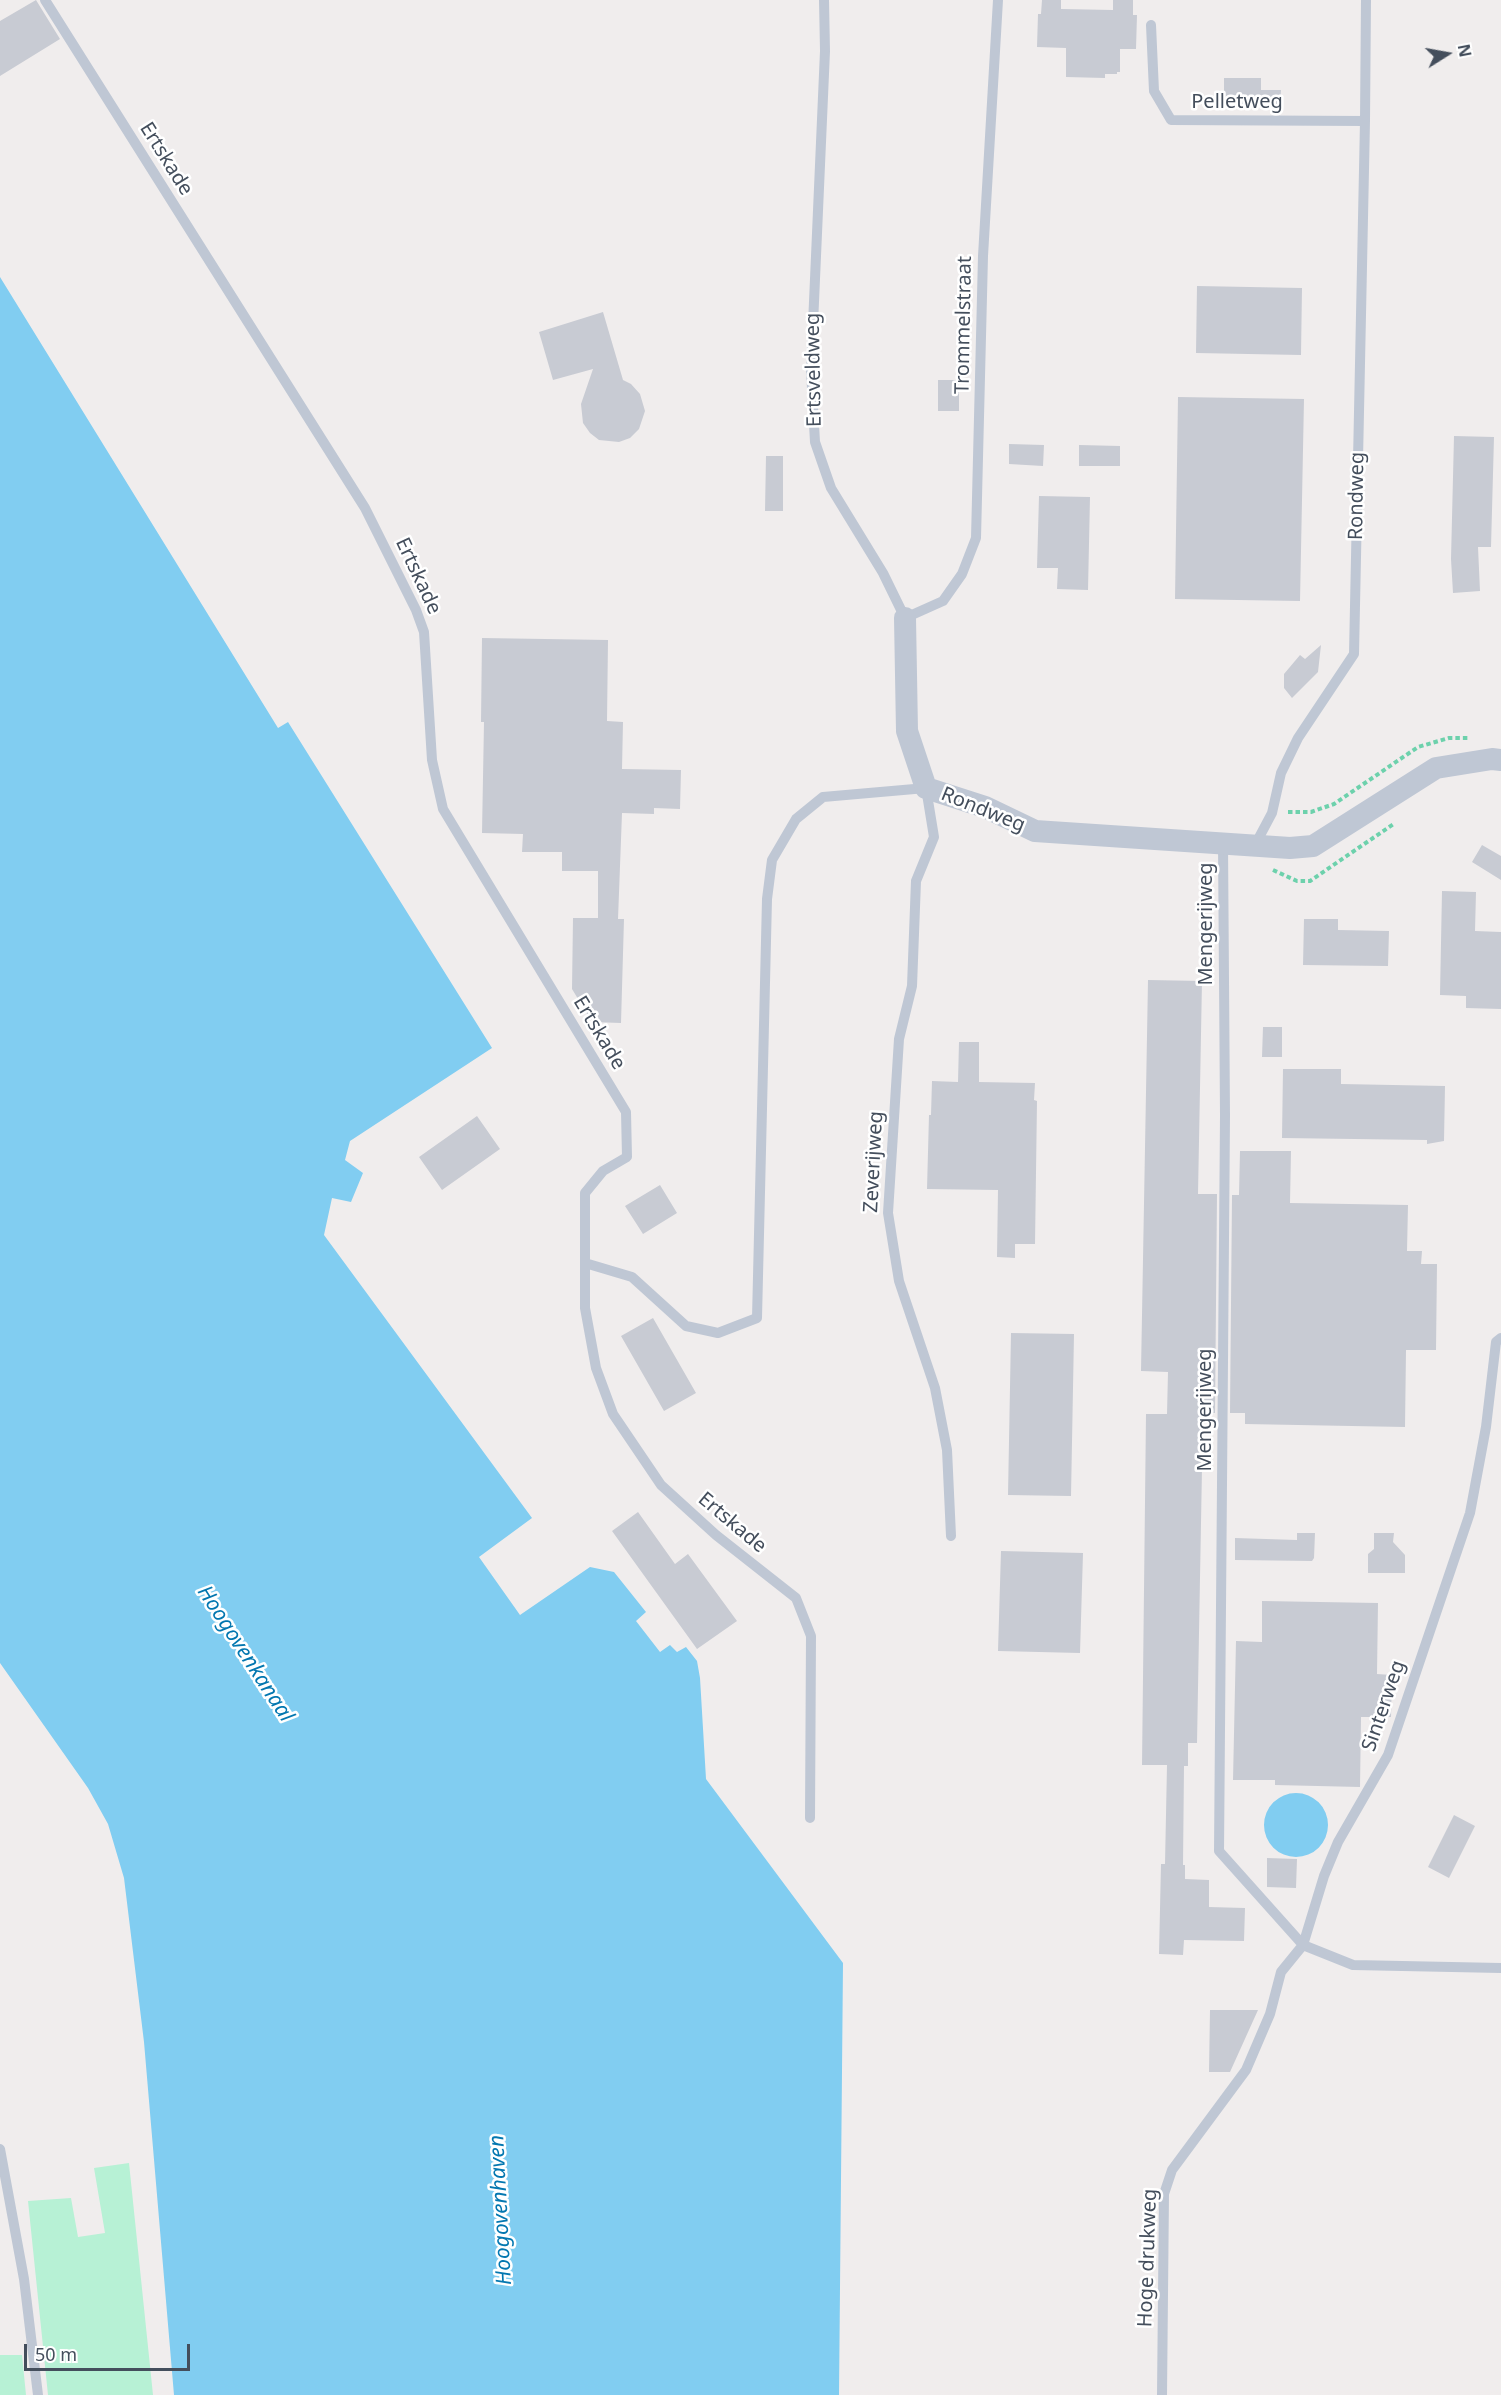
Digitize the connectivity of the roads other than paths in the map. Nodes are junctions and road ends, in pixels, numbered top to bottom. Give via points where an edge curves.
1 (45, 0) edge
2 (824, 0) edge
3 (998, 0) edge
4 (1366, 0) edge
5 (1151, 25) dead end
6 (1365, 121) junction
7 (905, 618) junction
8 (1501, 760) edge
9 (926, 788) junction
10 (1223, 843) junction
11 (1255, 845) junction
12 (585, 1263) junction
13 (1501, 1338) edge
14 (951, 1536) dead end
15 (810, 1818) dead end
16 (1303, 1945) junction
17 (1501, 1968) edge
18 (0, 2149) edge
19 (38, 2395) edge
20 (1162, 2395) edge

1 - 12 lane, Ertskade via 365,508 416,610 424,632 432,760 443,809 626,1112 627,1157 603,1171 585,1193
2 - 7 lane, Ertsveldweg via 811,370 815,442 831,488 883,573
3 - 7 lane, Trommelstraat via 983,256 976,538 962,574 943,601
4 - 6 lane, Rondweg
5 - 6 lane, Pelletweg via 1154,91 1171,120
6 - 11 lane, Rondweg via 1354,654 1298,738 1281,773 1272,813
7 - 9 street, Ertsveldweg via 907,731
8 - 11 street, Rondweg via 1436,768 1313,846
9 - 10 street, Rondweg via 985,807 1035,831
9 - 12 lane via 823,797 796,819 772,860 766,899 757,1318 718,1333 686,1326 632,1277
9 - 14 lane, Zeverijweg via 934,837 916,882 912,986 899,1039 888,1213 900,1281 939,1408 947,1450
10 - 11 street, Rondweg
10 - 16 lane, Mengerijweg via 1225,1116 1219,1851
12 - 15 lane, Ertskade via 586,1318 596,1368 613,1414 661,1485 716,1535 796,1598 811,1636
13 - 16 lane, Sinterweg via 1496,1342 1470,1513 1388,1755 1338,1842
16 - 17 lane via 1353,1965
16 - 20 lane, Hoge drukweg via 1281,1972 1270,2014 1246,2070 1172,2170 1164,2194
18 - 19 lane via 24,2279

